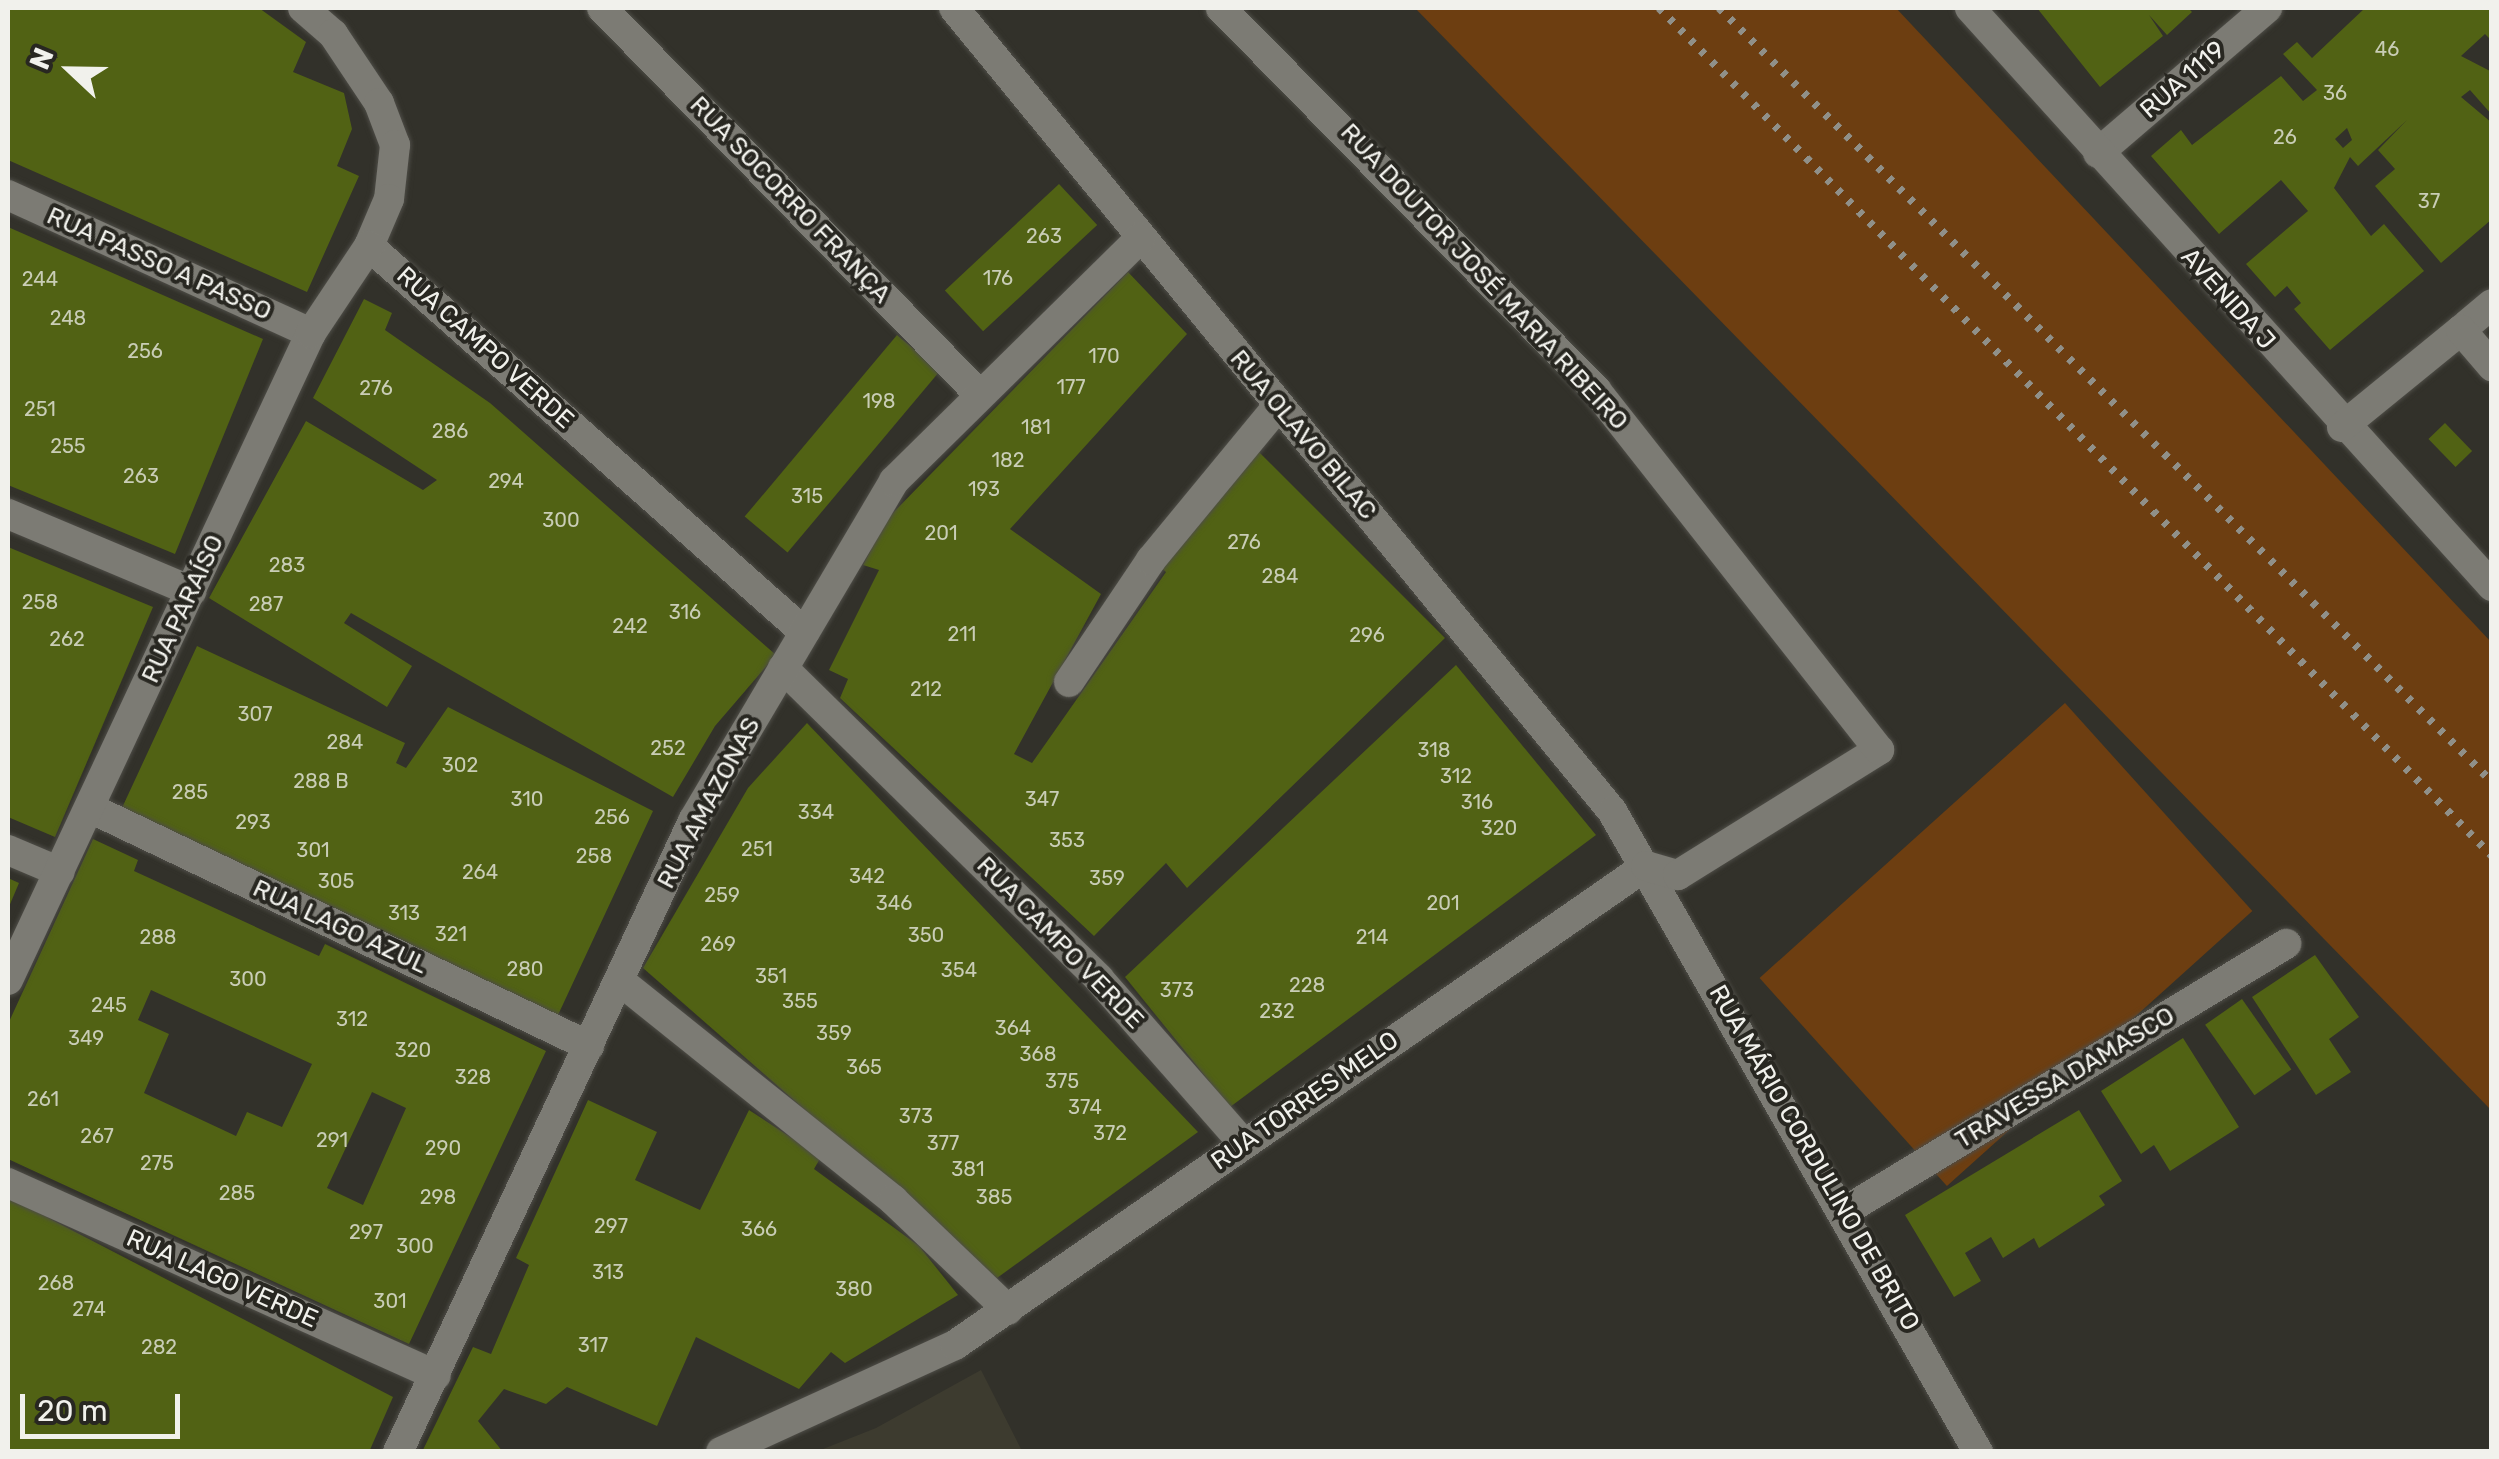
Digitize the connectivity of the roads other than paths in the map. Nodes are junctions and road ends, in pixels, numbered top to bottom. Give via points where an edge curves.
1 (303, 8) edge
2 (602, 8) edge
3 (954, 8) edge
4 (1221, 8) edge
5 (1970, 8) edge
6 (2267, 8) edge
7 (2098, 154) junction
8 (8, 195) edge
9 (1141, 237) junction
10 (369, 246) junction
11 (2492, 304) edge
12 (2461, 330) junction
13 (311, 333) junction
14 (2492, 366) edge
15 (978, 392) junction
16 (1277, 406) junction
17 (2342, 428) junction
18 (8, 514) edge
19 (2492, 586) edge
20 (191, 591) junction
21 (804, 632) junction
22 (783, 668) junction
23 (1069, 682) dead end
24 (90, 808) junction
25 (8, 850) edge
26 (1646, 866) junction
27 (60, 872) junction
28 (2286, 944) dead end
29 (8, 980) edge
30 (620, 980) junction
31 (590, 1046) junction
32 (1244, 1143) junction
33 (8, 1183) edge
34 (1845, 1211) junction
35 (1008, 1310) junction
36 (436, 1375) junction
37 (398, 1452) edge
38 (721, 1452) edge
39 (1978, 1452) edge

1 - 10 street via 380,103 395,146 389,200
2 - 15 street, RUA SOCORRO FRANÇA
3 - 9 street, RUA OLAVO BILAC
4 - 26 street, RUA DOUTOR JOSÉ MARIA RIBEIRO via 1597,391 1879,750 1678,875
5 - 7 street, AVENIDA J
6 - 7 street, RUA 1119
7 - 17 street, AVENIDA J
8 - 13 street, RUA PASSO A PASSO
9 - 15 street, RUA AMAZONAS
9 - 16 street, RUA OLAVO BILAC
10 - 13 street, RUA PARAÍSO
10 - 21 street, RUA CAMPO VERDE
11 - 12 street
12 - 14 street
12 - 17 street
13 - 20 street, RUA PARAÍSO
15 - 21 street, RUA AMAZONAS via 894,481
16 - 23 street via 1151,560
16 - 26 street, RUA OLAVO BILAC via 1470,630
17 - 19 street, AVENIDA J
18 - 20 street
20 - 24 street, RUA PARAÍSO
21 - 22 street, RUA AMAZONAS
22 - 30 street, RUA AMAZONAS via 693,822
22 - 32 street, RUA CAMPO VERDE via 1099,979
24 - 27 street, RUA PARAÍSO
24 - 31 street, RUA LAGO AZUL
25 - 27 street
26 - 32 street, RUA TORRES MELO
26 - 34 street, RUA MÁRIO CORDULINO DE BRITO
27 - 29 street, RUA PARAÍSO
28 - 34 street, TRAVESSA DAMASCO
30 - 31 street, RUA AMAZONAS
30 - 35 street via 893,1200
31 - 36 street, RUA AMAZONAS
32 - 35 street, RUA TORRES MELO
33 - 36 street, RUA LAGO VERDE
34 - 39 street, RUA MÁRIO CORDULINO DE BRITO
35 - 38 street, RUA TORRES MELO via 955,1345
36 - 37 street, RUA AMAZONAS

